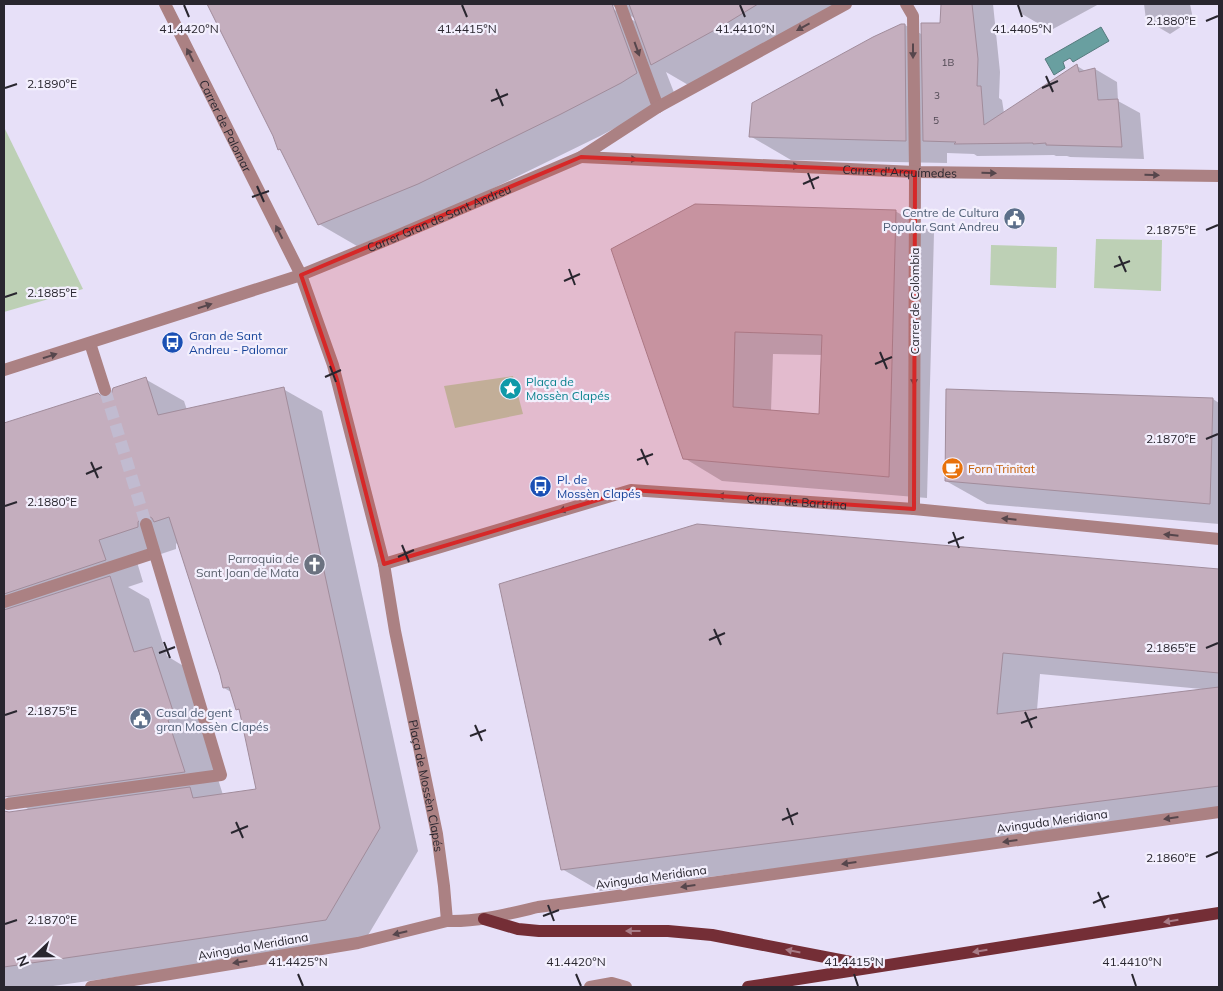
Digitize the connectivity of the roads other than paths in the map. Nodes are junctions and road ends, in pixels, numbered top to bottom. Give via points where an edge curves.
1 (165, 4) edge
2 (620, 4) edge
3 (846, 4) edge
4 (906, 4) edge
5 (658, 107) junction
6 (581, 156) junction
7 (914, 172) junction
8 (1219, 176) edge
9 (301, 275) junction
10 (90, 343) junction
11 (4, 370) edge
12 (105, 390) tunnel mouth
13 (914, 509) junction
14 (146, 524) tunnel mouth
15 (1219, 539) edge
16 (154, 553) junction
17 (384, 564) junction
18 (4, 602) edge
19 (8, 804) dead end
20 (1219, 812) edge
21 (1219, 913) edge
22 (484, 919) junction
23 (447, 921) junction
24 (876, 967) junction
25 (90, 987) edge
26 (590, 987) edge
27 (626, 987) edge
28 (748, 987) edge

9 -> 1 street, Carrer de Palomar
2 -> 5 street
3 -> 5 street, Carrer Gran de Sant Andreu
4 -> 7 street, Carrer de Colòmbia via 913,16
5 - 6 street, Carrer Gran de Sant Andreu
6 -> 7 street, Carrer d'Arquímedes
6 - 9 street, Carrer Gran de Sant Andreu
7 -> 8 street, Carrer d'Arquímedes
7 -> 13 street, Carrer de Colòmbia
10 -> 9 street, Carrer Gran de Sant Andreu
9 - 17 street, Plaça de Mossèn Clapés via 338,380
11 -> 10 street, Carrer Gran de Sant Andreu
10 - 12 street
15 -> 13 street, Carrer de Bartrina
13 -> 17 street, Carrer de Bartrina via 631,490
14 - 16 street
16 - 18 street
16 - 19 street via 221,775
17 - 23 street, Plaça de Mossèn Clapés via 437,834
20 -> 22 street, Avinguda Meridiana via 538,906
21 -> 24 main road
22 - 23 street, Avinguda Meridiana
24 -> 22 main road via 712,935 668,931 518,930
23 -> 25 street, Avinguda Meridiana via 358,943
24 - 28 main road
26 - 27 street via 612,984

